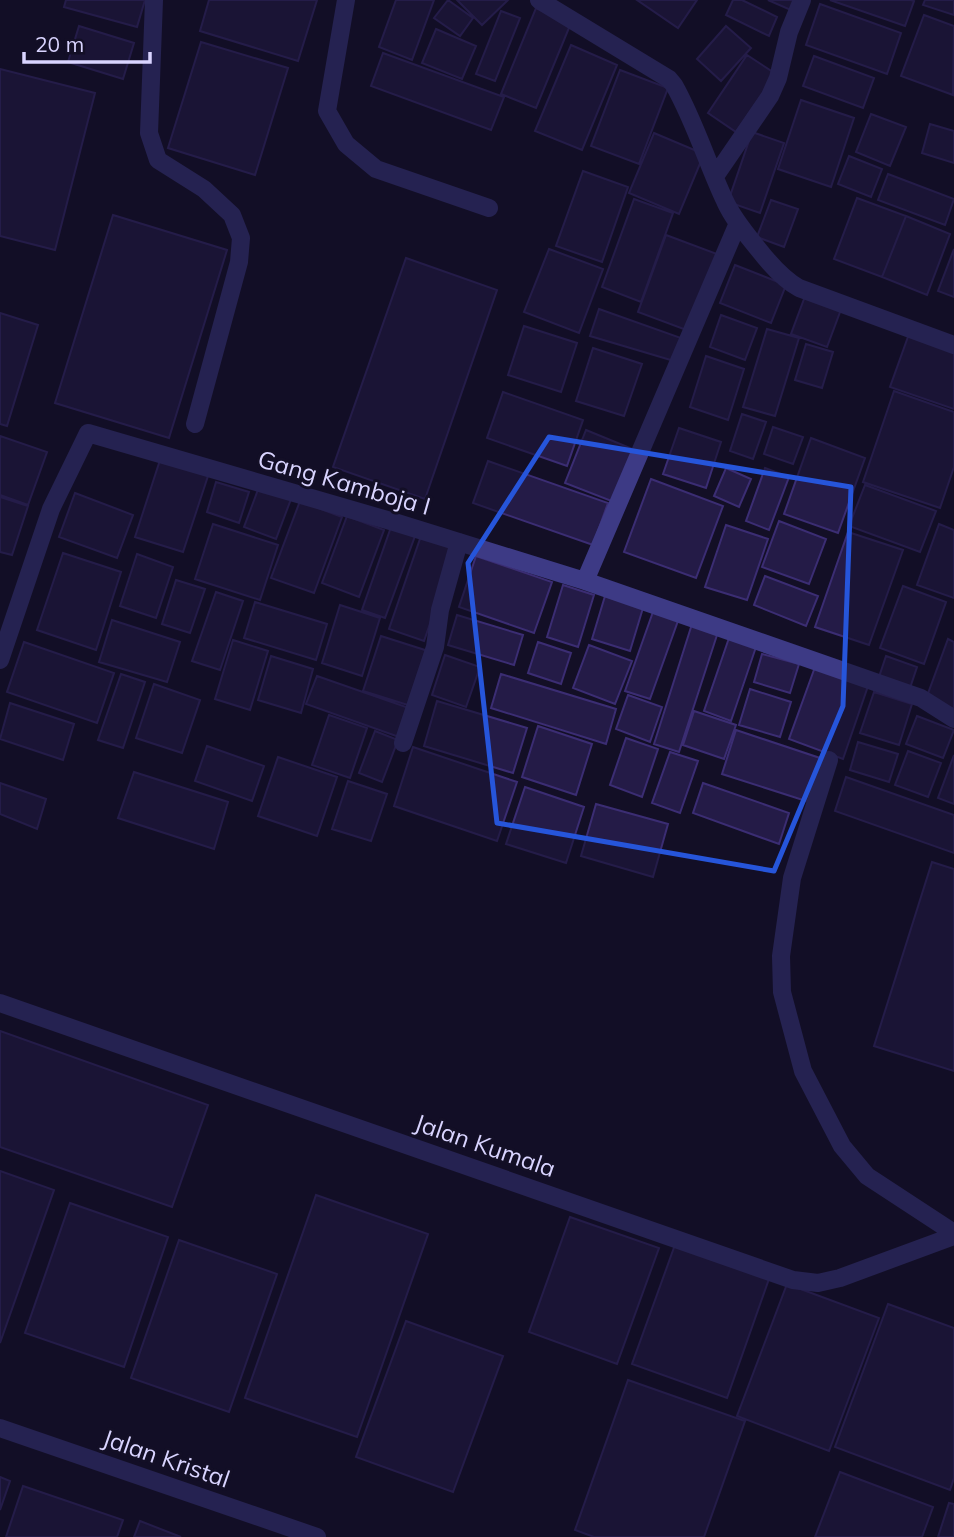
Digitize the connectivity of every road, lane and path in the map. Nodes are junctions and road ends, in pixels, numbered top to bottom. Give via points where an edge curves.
1 (154, 0) edge
2 (346, 0) edge
3 (539, 0) edge
4 (802, 0) edge
5 (716, 175) junction
6 (489, 208) dead end
7 (738, 223) junction
8 (954, 345) edge
9 (195, 424) dead end
10 (459, 542) junction
11 (584, 581) junction
12 (0, 660) edge
13 (954, 719) edge
14 (403, 743) dead end
15 (829, 760) dead end
16 (0, 1003) edge
17 (954, 1234) edge
18 (0, 1428) edge
19 (317, 1537) edge

1 - 9 street via 149,133 158,160 223,206 241,238 239,262
2 - 6 street via 327,111 346,144 376,169
3 - 5 street via 668,79
4 - 5 street via 770,96
5 - 7 street
7 - 8 street via 794,285
7 - 11 street
10 - 11 street, Gang Kamboja I
10 - 12 street, Gang Kamboja I via 89,433 51,509
10 - 14 street via 435,647
11 - 13 street, Gang Kamboja I via 921,698
15 - 17 street via 792,878 780,956 782,992 803,1071 842,1146 867,1176
16 - 17 street, Jalan Kumala via 793,1280 818,1283 840,1278
18 - 19 street, Jalan Kristal

